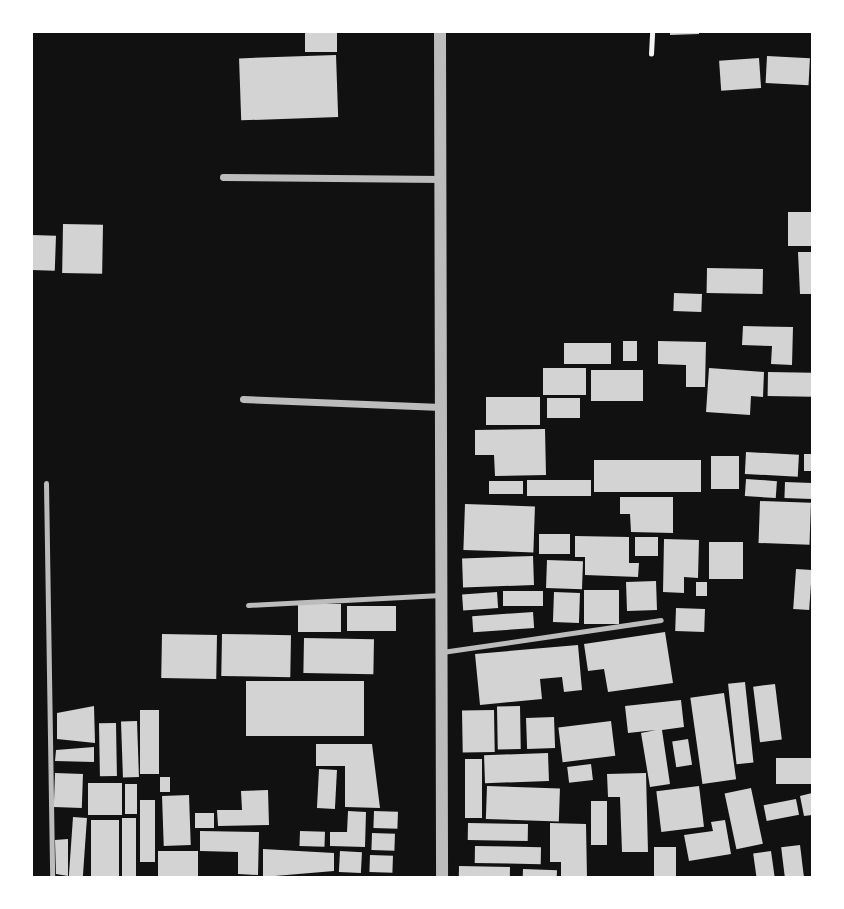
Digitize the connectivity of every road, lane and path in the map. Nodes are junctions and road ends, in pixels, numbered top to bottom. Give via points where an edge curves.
1 (440, 32) edge
2 (652, 32) edge
3 (651, 54) dead end
4 (223, 177) dead end
5 (441, 179) junction
6 (243, 399) dead end
7 (441, 407) junction
8 (46, 483) dead end
9 (441, 595) junction
10 (248, 605) dead end
11 (662, 620) dead end
12 (442, 652) junction
13 (52, 877) edge
14 (442, 877) edge

1 - 5 street
2 - 3 path
4 - 5 street
5 - 7 street
6 - 7 street
7 - 9 street
8 - 13 lane
9 - 10 lane
9 - 12 street
11 - 12 lane
12 - 14 street

